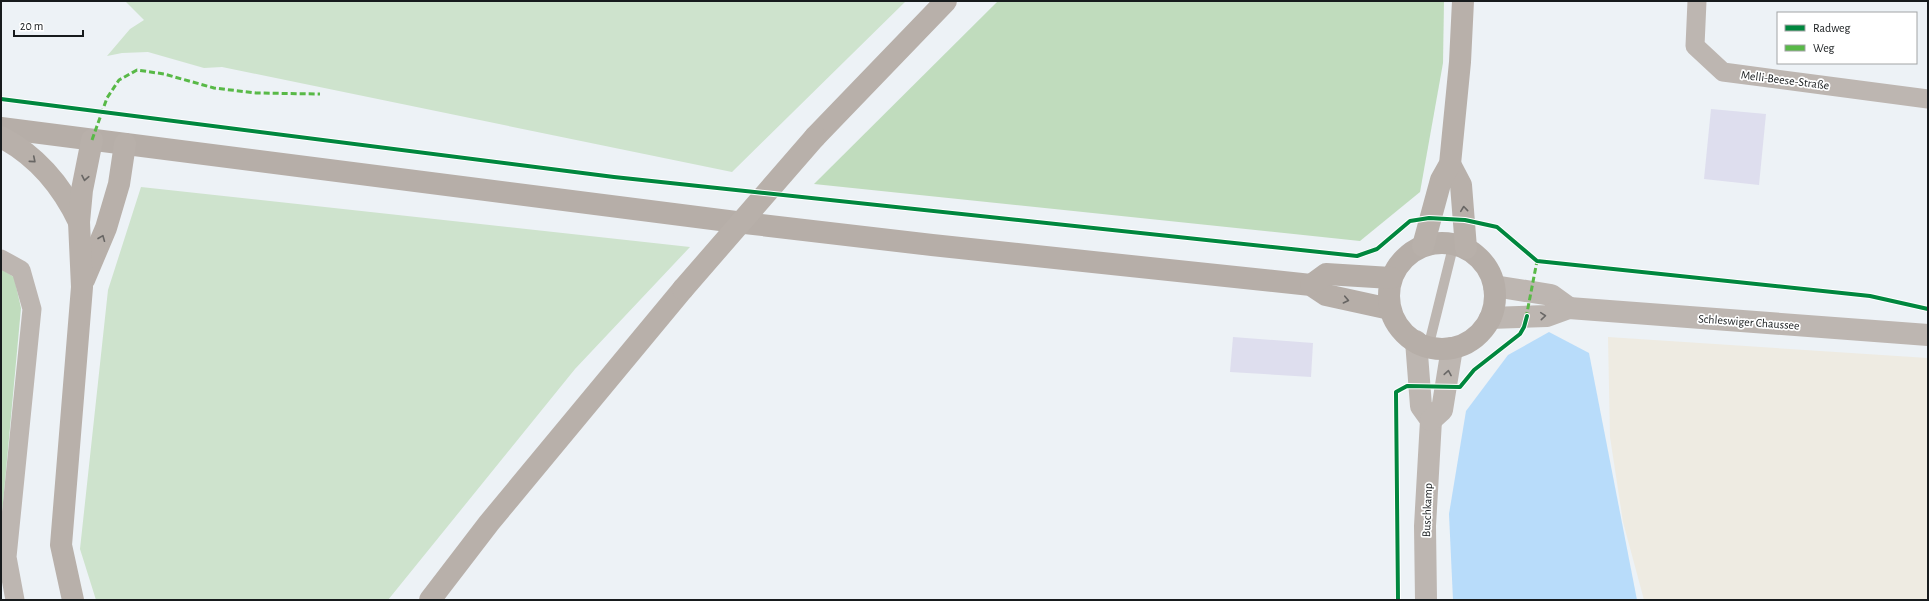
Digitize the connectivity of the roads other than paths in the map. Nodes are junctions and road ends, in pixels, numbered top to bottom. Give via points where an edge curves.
1 (946, 1) edge
2 (1463, 1) edge
3 (1697, 1) edge
4 (1928, 99) edge
5 (1, 128) edge
6 (1, 137) edge
7 (92, 140) junction
8 (125, 144) junction
9 (1450, 164) junction
10 (78, 222) junction
11 (1423, 246) junction
12 (1460, 246) junction
13 (1, 259) edge
14 (1391, 278) junction
15 (1311, 284) junction
16 (1494, 286) junction
17 (82, 287) junction
18 (1569, 308) junction
19 (1390, 309) junction
20 (1490, 318) junction
21 (1928, 335) edge
22 (1422, 344) junction
23 (1452, 348) junction
24 (1431, 420) junction
25 (466, 554) junction
26 (15, 600) edge
27 (73, 600) edge
28 (418, 600) edge
29 (430, 600) edge
30 (1426, 600) edge

1 - 25 highway, bridge via 815,137 683,289
2 - 9 highway
3 - 4 street, Melli-Beese-Straße via 1695,46 1723,72
5 - 7 main road
6 -> 10 highway via 33,159 58,185
7 - 8 main road
7 -> 10 highway
8 - 15 main road via 736,222
17 -> 8 highway via 106,228 119,184
9 - 11 highway via 1441,180
12 -> 9 highway via 1461,185
10 - 17 highway
11 - 12 main road via 1438,242
11 - 14 main road via 1409,253 1398,264
12 - 16 main road via 1479,257 1489,270
12 - 22 lane
13 - 26 street via 21,270 32,309 7,557
14 - 15 main road via 1326,274
14 - 19 main road via 1388,294
15 -> 19 main road via 1326,295
16 - 18 street, Schleswiger Chaussee via 1551,296
16 - 20 main road via 1495,302
17 - 27 highway via 61,545
20 -> 18 street, Schleswiger Chaussee via 1547,316
18 - 21 street, Schleswiger Chaussee
19 - 22 main road via 1396,324 1406,336
20 - 23 main road via 1481,332
22 - 23 main road
22 - 24 street via 1421,406
24 -> 23 street via 1442,410
24 - 30 street, Buschkamp via 1425,526
25 - 28 highway
25 - 29 highway

